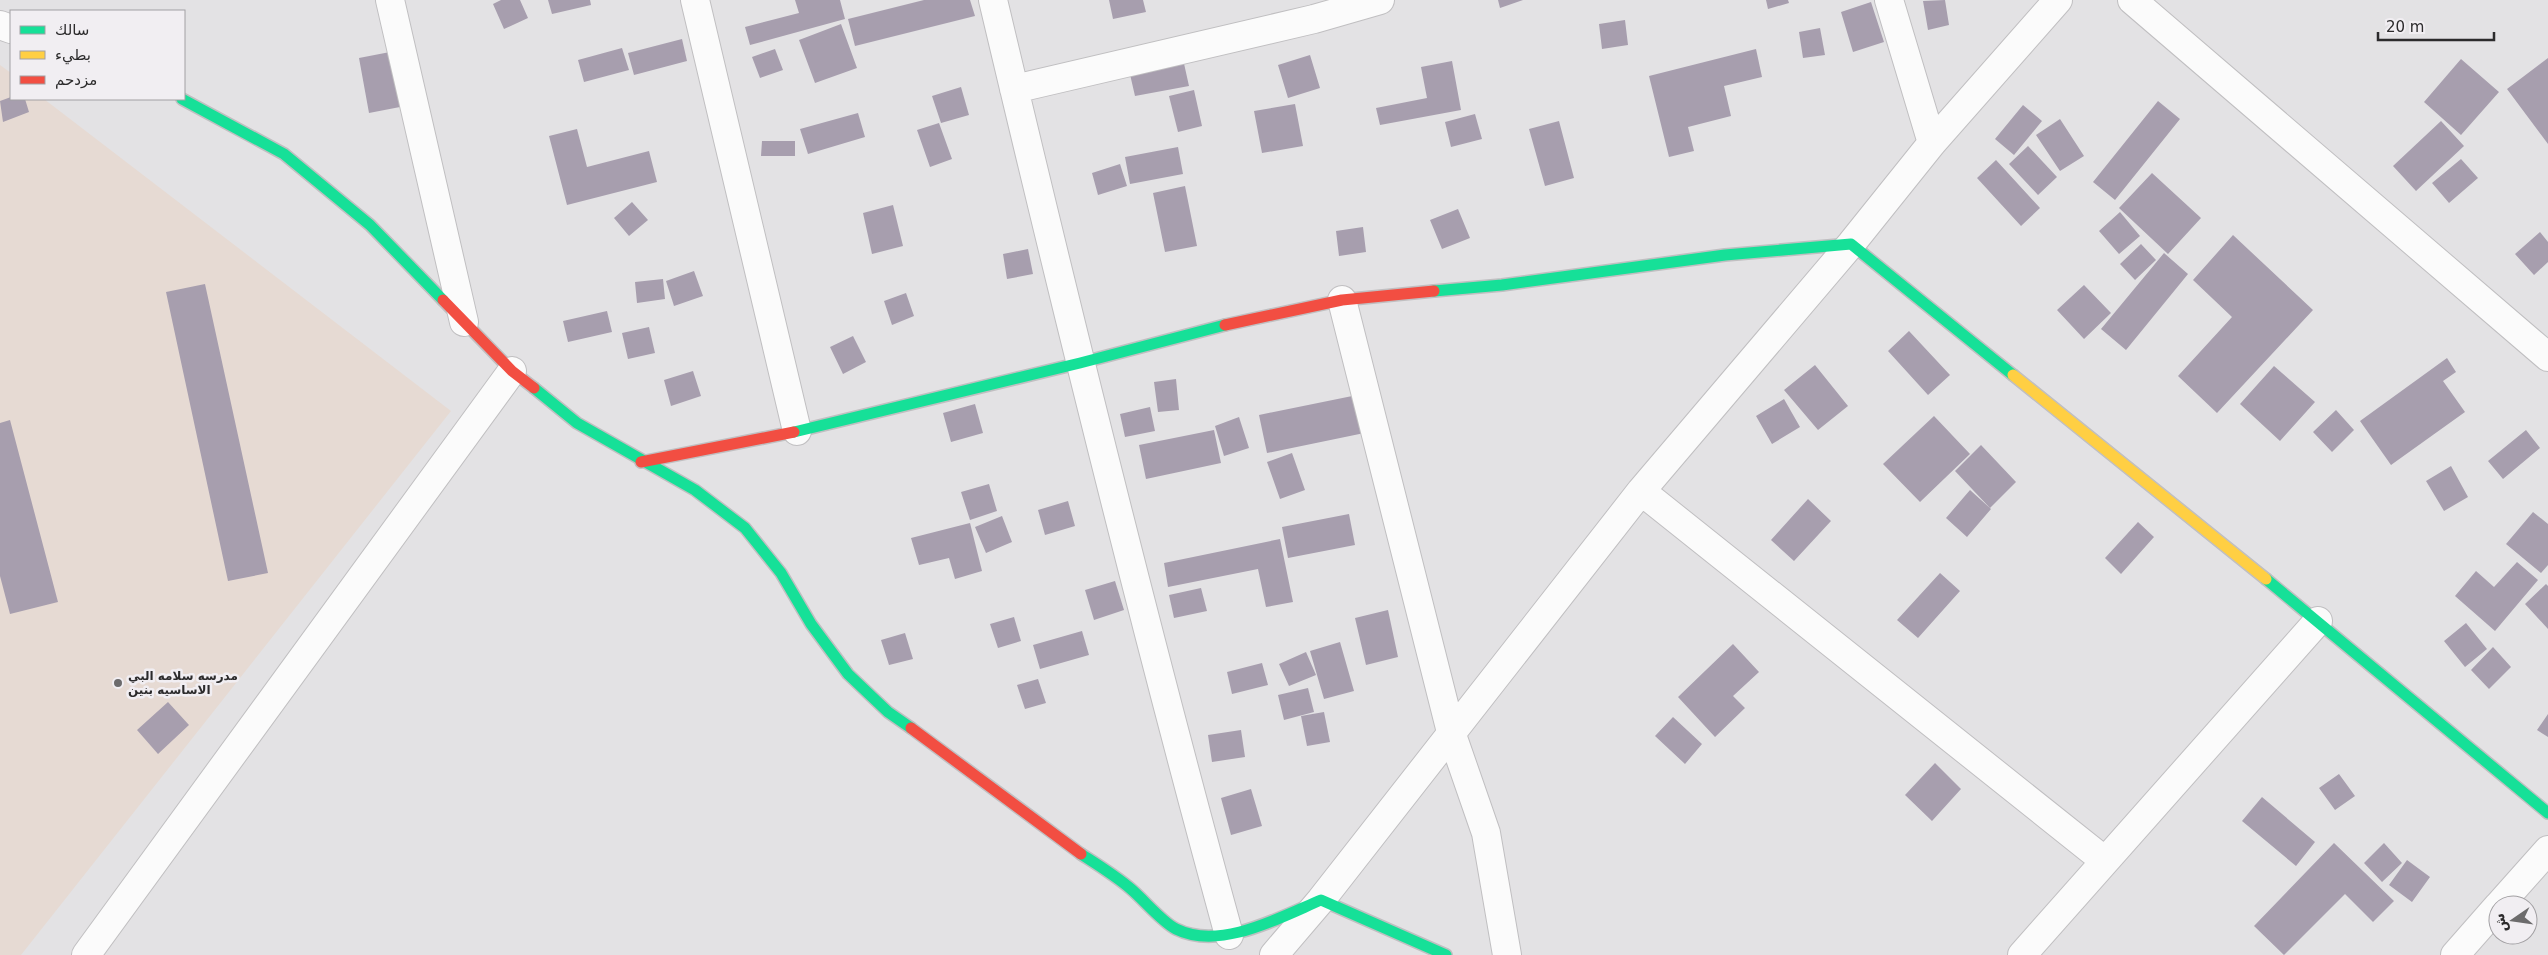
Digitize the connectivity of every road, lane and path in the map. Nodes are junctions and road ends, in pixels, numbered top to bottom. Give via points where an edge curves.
1 (390, 0) edge
2 (695, 0) edge
3 (993, 0) edge
4 (1380, 0) edge
5 (1889, 0) edge
6 (2058, 0) edge
7 (2132, 0) edge
8 (1311, 10) edge
9 (1014, 89) junction
10 (184, 100) edge
11 (1932, 143) junction
12 (1851, 244) junction
13 (1342, 300) junction
14 (464, 322) junction
15 (2548, 357) edge
16 (1080, 363) junction
17 (512, 371) junction
18 (797, 431) junction
19 (641, 462) junction
20 (1641, 491) junction
21 (2318, 621) junction
22 (1451, 732) junction
23 (2548, 813) edge
24 (2548, 850) edge
25 (2105, 861) junction
26 (2509, 895) edge
27 (1322, 900) junction
28 (2488, 918) edge
29 (1229, 935) junction
30 (86, 955) edge
31 (1274, 955) edge
32 (1446, 955) edge
33 (1507, 955) edge
34 (2022, 955) edge
35 (2455, 955) edge

1 - 14 street
2 - 18 street
3 - 9 street
4 - 8 street
5 - 11 street
6 - 11 street
7 - 15 street
8 - 9 street
9 - 16 street
10 - 14 street via 284,154 370,225
11 - 12 street
12 - 13 street via 1725,255 1502,285
12 - 20 street
12 - 21 street
13 - 16 street via 1190,333
13 - 22 street
14 - 17 street
16 - 18 street
16 - 29 street via 1162,690
17 - 19 street via 577,423
17 - 30 street
18 - 19 street
19 - 29 street via 695,490 745,528 781,573 811,624 848,674 888,712 1129,887 1175,929 1193,935
20 - 22 street
20 - 25 street
21 - 23 street
21 - 25 street
22 - 27 street
22 - 33 street via 1486,833
24 - 26 street
25 - 34 street
27 - 29 street
27 - 31 street
27 - 32 street
28 - 35 street

